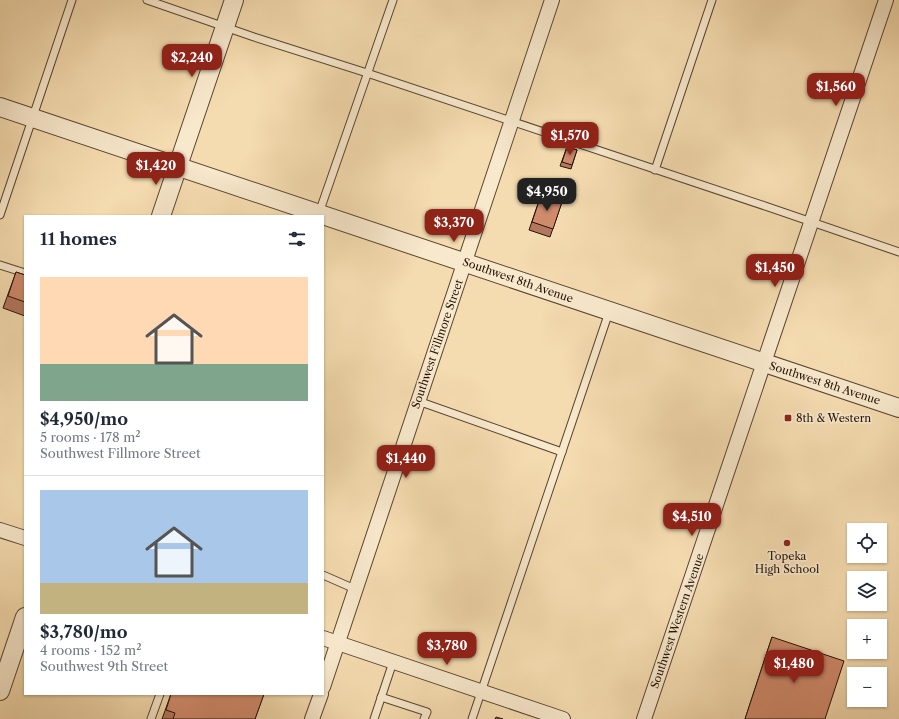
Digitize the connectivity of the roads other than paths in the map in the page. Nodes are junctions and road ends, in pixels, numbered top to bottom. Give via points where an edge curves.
1 (72, 0) edge
2 (147, 0) edge
3 (234, 0) edge
4 (393, 0) edge
5 (552, 0) edge
6 (712, 0) edge
7 (886, 0) edge
8 (225, 27) junction
9 (367, 73) junction
10 (0, 107) edge
11 (33, 118) junction
12 (511, 121) junction
13 (178, 166) junction
14 (655, 170) junction
15 (0, 215) edge
16 (161, 215) edge
17 (319, 215) edge
18 (324, 217) edge
19 (812, 222) junction
20 (899, 252) edge
21 (464, 262) junction
22 (0, 265) edge
23 (24, 273) edge
24 (609, 311) junction
25 (764, 363) junction
26 (418, 400) junction
27 (899, 408) edge
28 (562, 452) junction
29 (0, 530) edge
30 (24, 538) edge
31 (324, 575) edge
32 (355, 589) junction
33 (24, 620) edge
34 (324, 638) edge
35 (338, 643) junction
36 (394, 662) junction
37 (324, 684) edge
38 (0, 691) edge
39 (482, 692) junction
40 (160, 695) edge
41 (321, 695) edge
42 (381, 697) junction
43 (151, 719) edge
44 (312, 719) edge
45 (374, 719) edge
46 (424, 719) edge
47 (472, 719) edge
48 (563, 719) edge
49 (644, 719) edge

1 - 11 lane
2 - 8 lane
3 - 8 street
4 - 9 lane
5 - 12 street, Southwest Fillmore Street
6 - 14 lane
7 - 19 street, Southwest Western Avenue
8 - 9 lane
8 - 13 street
9 - 12 lane
9 - 17 lane
10 - 11 street, Southwest 8th Avenue
11 - 13 street, Southwest 8th Avenue
11 - 15 lane
12 - 14 lane
12 - 21 street, Southwest Fillmore Street
13 - 16 street
13 - 17 street, Southwest 8th Avenue
14 - 19 lane
18 - 21 street, Southwest 8th Avenue
19 - 20 lane
19 - 25 street, Southwest Western Avenue
21 - 24 street, Southwest 8th Avenue
21 - 26 street, Southwest Fillmore Street
22 - 23 lane
24 - 25 street, Southwest 8th Avenue
24 - 28 lane
25 - 27 street, Southwest 8th Avenue
25 - 49 street, Southwest Western Avenue
26 - 28 lane
26 - 32 street, Southwest Fillmore Street
28 - 39 lane
29 - 30 street
31 - 32 lane
32 - 35 street, Southwest Fillmore Street
33 - 38 street
34 - 35 street
35 - 36 street
35 - 37 street, Southwest Fillmore Street
36 - 39 street
36 - 42 lane
39 - 47 lane
39 - 48 street
40 - 43 lane
41 - 44 street
42 - 45 lane
42 - 46 lane via 426,712

